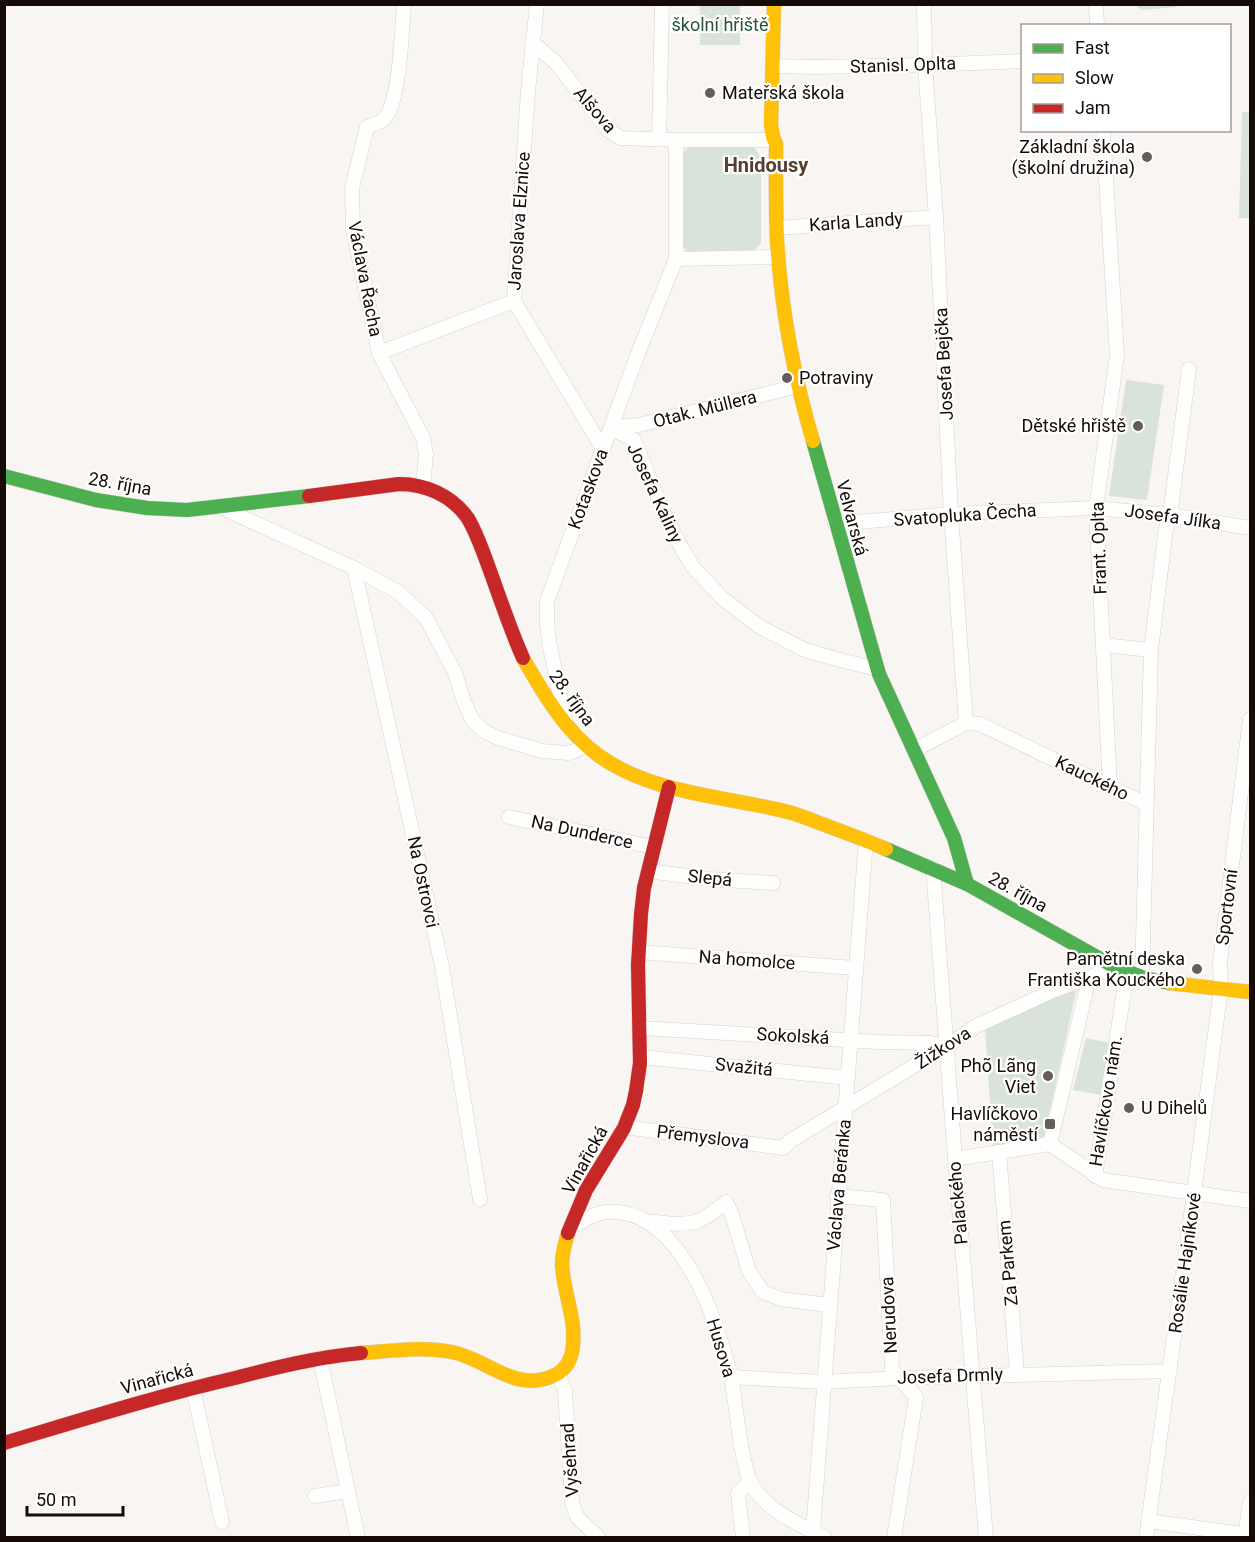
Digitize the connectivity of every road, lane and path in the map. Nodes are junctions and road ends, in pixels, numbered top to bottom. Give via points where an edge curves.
1 (404, 4) edge
2 (537, 4) edge
3 (662, 4) edge
4 (774, 4) edge
5 (785, 4) edge
6 (924, 4) edge
7 (1096, 4) edge
8 (1097, 24) edge
9 (532, 42) junction
10 (1021, 61) edge
11 (778, 65) junction
12 (924, 65) junction
13 (1104, 132) edge
14 (658, 139) junction
15 (676, 140) junction
16 (775, 142) junction
17 (936, 217) junction
18 (776, 228) junction
19 (778, 257) junction
20 (676, 259) junction
21 (514, 302) junction
22 (379, 353) junction
23 (1189, 369) dead end
24 (798, 386) junction
25 (611, 428) junction
26 (603, 449) junction
27 (4, 476) edge
28 (423, 486) junction
29 (220, 507) junction
30 (1096, 508) junction
31 (951, 514) junction
32 (1170, 515) junction
33 (835, 524) junction
34 (1251, 528) edge
35 (354, 568) junction
36 (1103, 645) junction
37 (1151, 650) junction
38 (877, 669) junction
39 (1251, 719) edge
40 (966, 723) junction
41 (567, 726) junction
42 (585, 745) junction
43 (1249, 749) edge
44 (914, 750) junction
45 (669, 787) junction
46 (1110, 787) junction
47 (1146, 804) junction
48 (509, 817) dead end
49 (866, 840) junction
50 (654, 847) junction
51 (933, 868) junction
52 (648, 871) junction
53 (773, 883) dead end
54 (967, 884) junction
55 (638, 952) junction
56 (1113, 966) junction
57 (855, 968) junction
58 (1127, 972) junction
59 (1142, 977) junction
60 (1089, 978) junction
61 (1221, 988) junction
62 (1251, 992) edge
63 (640, 1028) junction
64 (850, 1040) junction
65 (947, 1046) junction
66 (641, 1057) junction
67 (848, 1078) junction
68 (845, 1108) junction
69 (624, 1127) junction
70 (1050, 1144) junction
71 (783, 1148) joint
72 (999, 1152) junction
73 (955, 1159) junction
74 (1095, 1176) junction
75 (1194, 1193) junction
76 (837, 1196) junction
77 (480, 1199) dead end
78 (1251, 1201) edge
79 (646, 1221) junction
80 (570, 1229) junction
81 (830, 1305) junction
82 (320, 1358) junction
83 (1170, 1371) junction
84 (558, 1374) junction
85 (1017, 1374) junction
86 (973, 1376) junction
87 (731, 1377) junction
88 (899, 1377) junction
89 (824, 1382) junction
90 (192, 1388) junction
91 (4, 1443) edge
92 (750, 1481) junction
93 (348, 1491) junction
94 (315, 1496) dead end
95 (1251, 1502) edge
96 (1148, 1521) junction
97 (222, 1522) dead end
98 (813, 1531) junction
99 (1247, 1536) edge
100 (358, 1538) edge
101 (598, 1538) edge
102 (743, 1538) edge
103 (825, 1538) edge
104 (894, 1538) edge
105 (986, 1538) edge
106 (1146, 1538) edge

1 - 22 street, Václava Řacha via 393,103 384,120 367,127 352,188 352,230
2 - 9 street, Jaroslava Elznice
3 - 14 street
4 - 11 street, Velvarská
5 - 11 street, Velvarská
6 - 12 street, Josefa Bejčka
7 - 8 street
9 - 14 street, Alšova via 556,63 608,130 628,139
9 - 21 street, Jaroslava Elznice
10 - 12 street, Stanisl. Oplta
11 - 12 street, Stanisl. Oplta
11 - 16 street, Velvarská via 782,125
12 - 17 street, Josefa Bejčka
13 - 30 street, Frant. Oplta via 1117,356
14 - 15 street, Alšova
15 - 16 street, Alšova
15 - 20 street
16 - 18 street, Velvarská
17 - 18 street, Karla Landy
17 - 31 street, Josefa Bejčka
18 - 19 street, Velvarská
19 - 20 street
19 - 24 street, Velvarská
20 - 25 street, Kotaskova
21 - 22 street
21 - 26 street, Jaroslava Elznice
22 - 28 street, Václava Řacha via 423,438
23 - 32 street
24 - 25 street, Otak. Müllera via 639,425
24 - 33 street, Velvarská
25 - 26 street, Kotaskova
25 - 38 street, Josefa Kaliny via 634,440 682,549 722,598 760,627 805,650
26 - 41 street, Kotaskova via 547,601 550,647
27 - 29 street, 28. října via 96,500 147,508
28 - 29 street, 28. října via 399,484
28 - 41 street, 28. října via 452,502 466,517 523,658
29 - 35 street
30 - 31 street, Svatopluka Čecha
30 - 32 street, Josefa Jílka
30 - 36 street, Frant. Oplta
31 - 33 street, Svatopluka Čecha
31 - 40 street, Josefa Bejčka
32 - 34 street, Josefa Jílka
32 - 37 street
33 - 38 street, Velvarská
35 - 42 street via 398,592 426,618 478,728 542,751 568,753
35 - 77 street, Na Ostrovci via 442,967
36 - 37 street
36 - 46 street, Frant. Oplta
37 - 47 street
38 - 44 street, Velvarská
39 - 43 street, Sportovní
40 - 44 street
40 - 46 street, Kauckého via 980,724
41 - 42 street, 28. října
42 - 45 street, 28. října via 610,765
43 - 61 street, Sportovní via 1220,962
44 - 54 street, Velvarská via 954,838
45 - 49 street, 28. října via 790,812
45 - 50 street, Vinařická
46 - 47 street, Kauckého
47 - 59 street, Kauckého
48 - 50 street, Na Dunderce
49 - 51 street, 28. října
49 - 57 street, Václava Beránka
50 - 52 street, Vinařická
51 - 54 street, 28. října
51 - 65 street, Palackého
52 - 53 street, Slepá
52 - 55 street, Vinařická
54 - 56 street, 28. října
55 - 57 street, Na homolce
55 - 63 street, Vinařická
56 - 58 street, 28. října
56 - 60 street, Žižkova
57 - 64 street, Václava Beránka
58 - 59 street, 28. října
58 - 74 street, Havlíčkovo nám.
59 - 61 street, 28. října
60 - 65 street, Žižkova via 976,1026
60 - 70 street
61 - 62 street, 28. října
61 - 75 street, Rosálie Hajníkové
63 - 64 street, Sokolská
63 - 66 street, Vinařická
64 - 65 street, Sokolská
64 - 67 street, Václava Beránka
65 - 68 street, Žižkova
65 - 73 street, Palackého
66 - 67 street, Svažitá
66 - 69 street, Vinařická via 634,1103
67 - 68 street, Václava Beránka
68 - 71 street, Žižkova
68 - 76 street, Václava Beránka
69 - 71 street, Přemyslova
69 - 80 street, Vinařická via 585,1191
70 - 72 street
70 - 74 street, Havlíčkovo nám.
72 - 73 street
72 - 85 street, Za Parkem
73 - 86 street, Palackého
74 - 75 street
75 - 78 street
75 - 83 street, Rosálie Hajníkové
76 - 81 street, Václava Beránka
76 - 88 street, Nerudova via 883,1200 892,1370
79 - 80 street, Husova via 606,1212
79 - 81 street via 697,1221 726,1202 750,1271 764,1292 781,1299
79 - 87 street, Husova via 670,1241 704,1293
80 - 84 street, Vinařická via 562,1272 572,1326 572,1356
81 - 89 street, Václava Beránka
82 - 84 street, Vinařická via 404,1350 445,1351 477,1359 515,1380 543,1380
82 - 90 street, Vinařická
82 - 93 street
83 - 85 street, Josefa Drmly
83 - 96 street, Rosálie Hajníkové
84 - 101 street, Vyšehrad via 565,1391 572,1502 577,1517
85 - 86 street, Josefa Drmly
86 - 88 street, Josefa Drmly
86 - 105 street, Palackého
87 - 89 street, Josefa Drmly
87 - 92 street, Husova
88 - 89 street, Josefa Drmly
88 - 104 street, Nerudova via 916,1397
89 - 98 street, Václava Beránka
90 - 91 street, Vinařická
90 - 97 street
92 - 98 street, Husova via 774,1509
92 - 102 street via 738,1493
93 - 94 street
93 - 100 street
95 - 99 street
96 - 99 street
96 - 106 street, Rosálie Hajníkové
98 - 103 street, Husova

